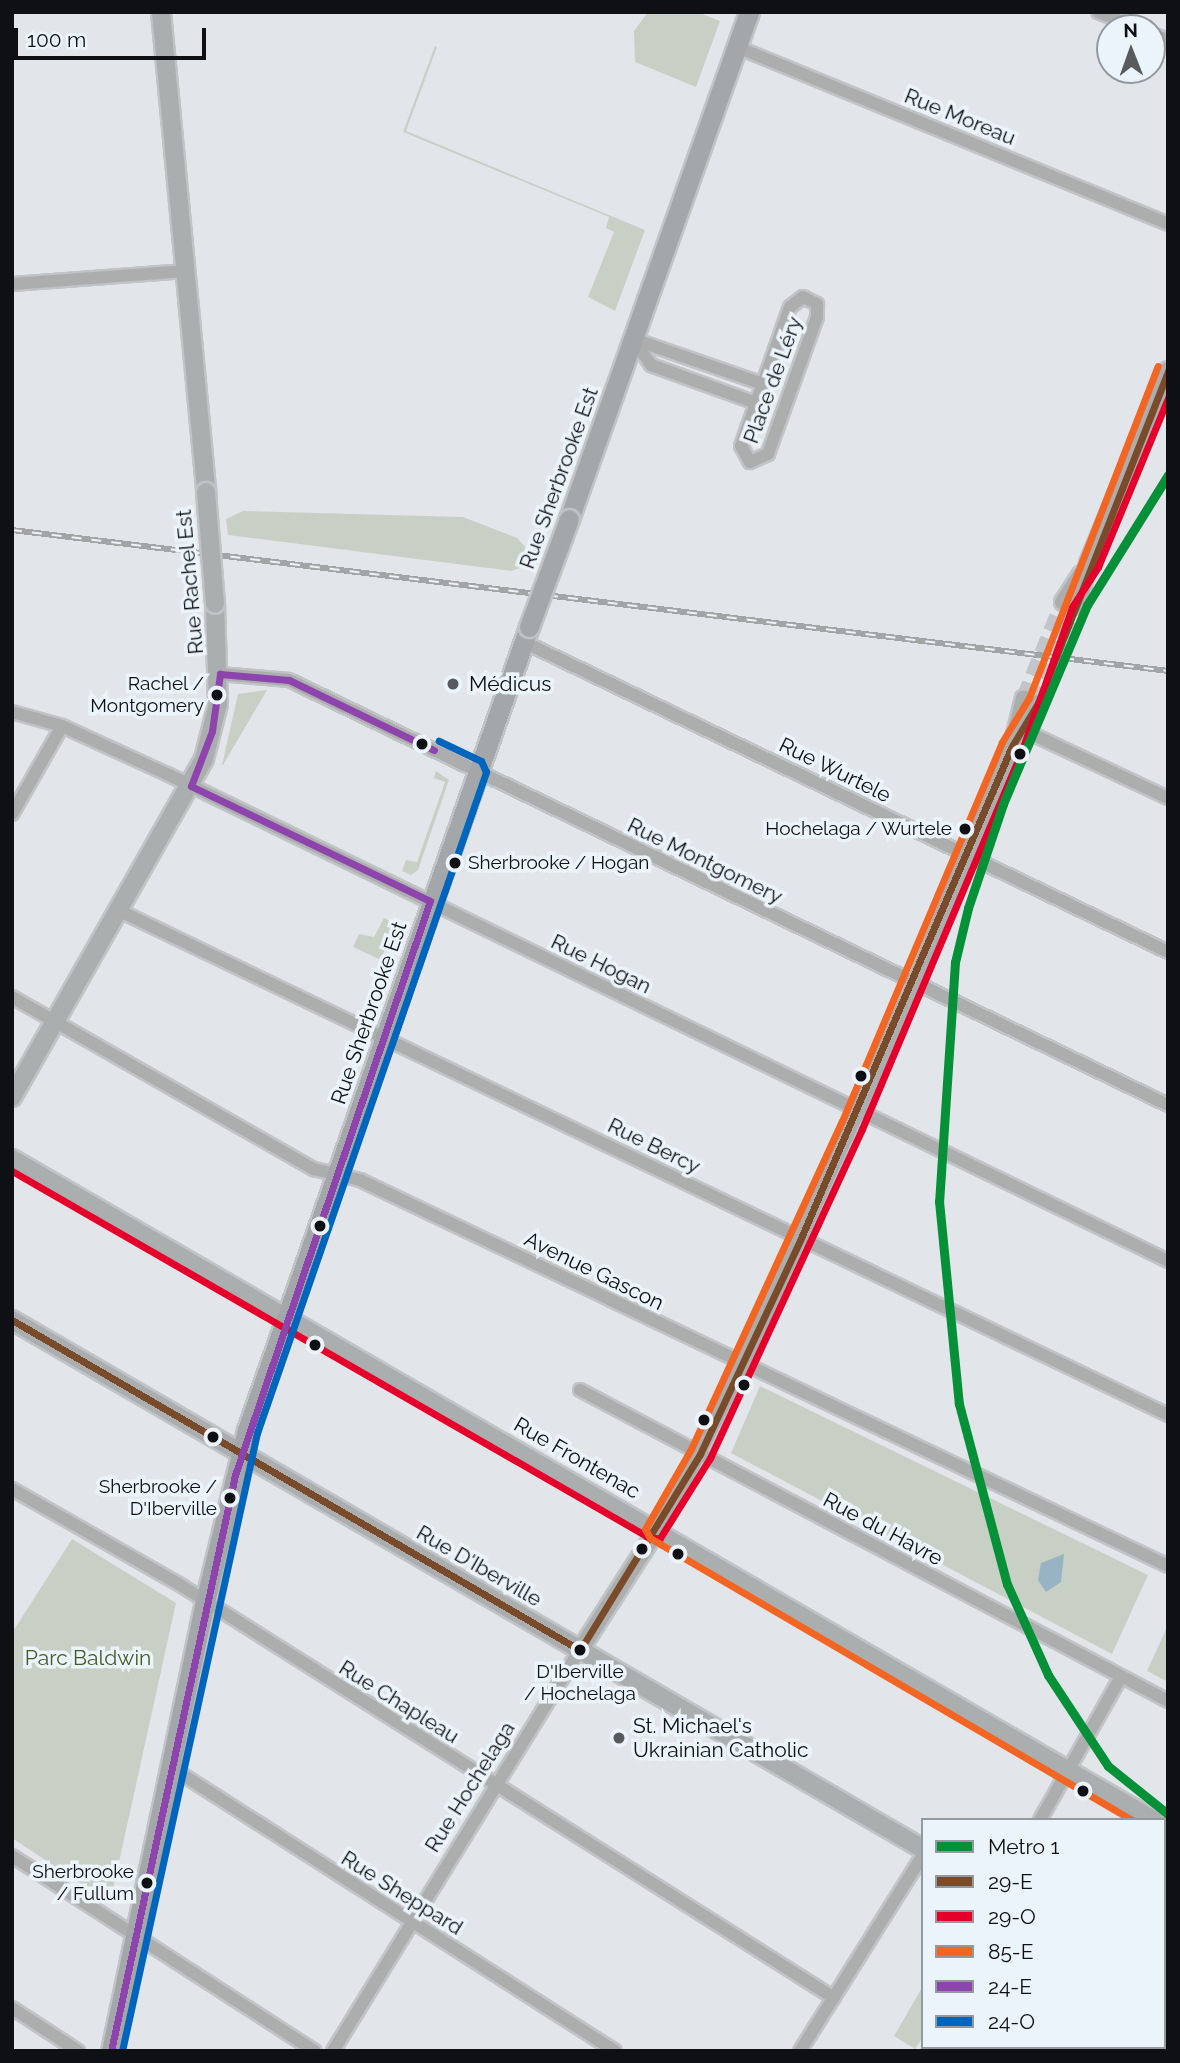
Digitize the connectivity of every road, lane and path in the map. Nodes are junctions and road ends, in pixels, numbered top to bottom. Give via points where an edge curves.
1 (161, 12) edge
2 (749, 12) edge
3 (737, 47) junction
4 (1168, 224) edge
5 (184, 271) junction
6 (12, 284) edge
7 (633, 339) junction
8 (1168, 370) edge
9 (763, 384) junction
10 (756, 403) junction
11 (1071, 604) tunnel mouth
12 (526, 635) junction
13 (220, 674) junction
14 (1031, 701) tunnel mouth
15 (12, 712) edge
16 (62, 726) junction
17 (1019, 728) junction
18 (476, 771) junction
19 (191, 786) junction
20 (1168, 798) edge
21 (12, 814) edge
22 (967, 855) junction
23 (430, 901) junction
24 (122, 912) junction
25 (1168, 952) edge
26 (915, 982) junction
27 (12, 997) edge
28 (57, 1023) junction
29 (384, 1037) junction
30 (12, 1097) edge
31 (1168, 1105) edge
32 (858, 1110) junction
33 (12, 1158) edge
34 (338, 1175) junction
35 (801, 1238) junction
36 (1168, 1261) edge
37 (288, 1317) junction
38 (12, 1321) edge
39 (743, 1364) junction
40 (580, 1390) dead end
41 (1168, 1415) edge
42 (241, 1453) junction
43 (700, 1454) junction
44 (12, 1489) edge
45 (655, 1530) junction
46 (1168, 1566) edge
47 (205, 1602) junction
48 (580, 1650) junction
49 (1122, 1677) junction
50 (1168, 1701) edge
51 (169, 1766) junction
52 (1068, 1770) junction
53 (497, 1786) junction
54 (1041, 1818) edge
55 (1150, 1818) edge
56 (921, 1851) edge
57 (921, 1855) edge
58 (12, 1857) edge
59 (412, 1922) junction
60 (134, 1937) junction
61 (834, 1998) junction
62 (12, 2008) edge
63 (78, 2051) edge
64 (111, 2051) edge
65 (315, 2051) edge
66 (332, 2051) edge
67 (615, 2051) edge
68 (800, 2051) edge

1 - 5 main road, Rue Rachel Est
2 - 3 main road, Rue Sherbrooke Est
3 - 4 street, Rue Moreau
3 - 7 main road, Rue Sherbrooke Est
5 - 6 street
5 - 13 main road, Rue Rachel Est, bridge
7 - 9 street, Place de Léry
7 - 10 street, Place de Léry via 651,365
7 - 12 main road, Rue Sherbrooke Est, bridge
8 - 11 street
9 - 10 street, Place de Léry
9 - 10 street, Place de Léry via 793,302 814,300 817,317 765,460 756,464 741,451
12 - 18 main road, Rue Sherbrooke Est
12 - 22 street, Rue Wurtele
13 - 18 street, Rue Montgomery via 289,680
13 - 19 main road, Rue Rachel Est via 212,732
14 - 17 street, Rue Hochelaga
15 - 16 street, Rue Hogan
16 - 19 street, Rue Hogan
16 - 21 street
17 - 20 street
17 - 22 street, Rue Hochelaga
18 - 23 main road, Rue Sherbrooke Est
18 - 26 street, Rue Montgomery
19 - 23 street, Rue Hogan
19 - 24 main road, Rue Rachel Est
22 - 25 street, Rue Wurtele
22 - 26 street, Rue Hochelaga
23 - 29 main road, Rue Sherbrooke Est
23 - 32 street, Rue Hogan
24 - 28 main road, Rue Rachel Est
24 - 29 street, Rue Bercy
26 - 31 street, Rue Montgomery
26 - 32 street, Rue Hochelaga
27 - 28 street, Avenue Gascon
28 - 30 main road, Rue Rachel Est
28 - 34 street, Avenue Gascon via 313,1169
29 - 34 main road, Rue Sherbrooke Est
29 - 35 street, Rue Bercy
32 - 35 street, Rue Hochelaga
32 - 36 street, Rue Hogan
33 - 37 main road, Rue Frontenac
34 - 37 main road, Rue Sherbrooke Est
34 - 39 street, Avenue Gascon
35 - 39 street, Rue Hochelaga
35 - 41 street, Rue Bercy
37 - 42 main road, Rue Sherbrooke Est
37 - 45 main road, Rue Frontenac
38 - 42 main road, Rue D'Iberville
39 - 43 street, Rue Hochelaga
39 - 46 street, Avenue Gascon
40 - 43 street, Rue du Havre
42 - 47 main road, Rue Sherbrooke Est
42 - 48 main road, Rue D'Iberville
43 - 45 street, Rue Hochelaga
43 - 49 street, Rue du Havre
44 - 47 street, Rue Chapleau
45 - 48 street, Rue Hochelaga
45 - 52 main road, Rue Frontenac
47 - 51 main road, Rue Sherbrooke Est
47 - 53 street, Rue Chapleau
48 - 53 street, Rue Hochelaga
48 - 56 main road, Rue D'Iberville
49 - 50 street, Rue du Havre
49 - 52 street
51 - 59 street, Rue Sheppard
51 - 60 main road, Rue Sherbrooke Est
52 - 54 street
52 - 55 main road, Rue Frontenac
53 - 59 street, Rue Hochelaga
53 - 61 street, Rue Chapleau
57 - 61 street
58 - 60 street
59 - 66 street, Rue Hochelaga
59 - 67 street, Rue Sheppard
60 - 64 main road, Rue Sherbrooke Est
60 - 65 street
61 - 68 street
62 - 63 street

